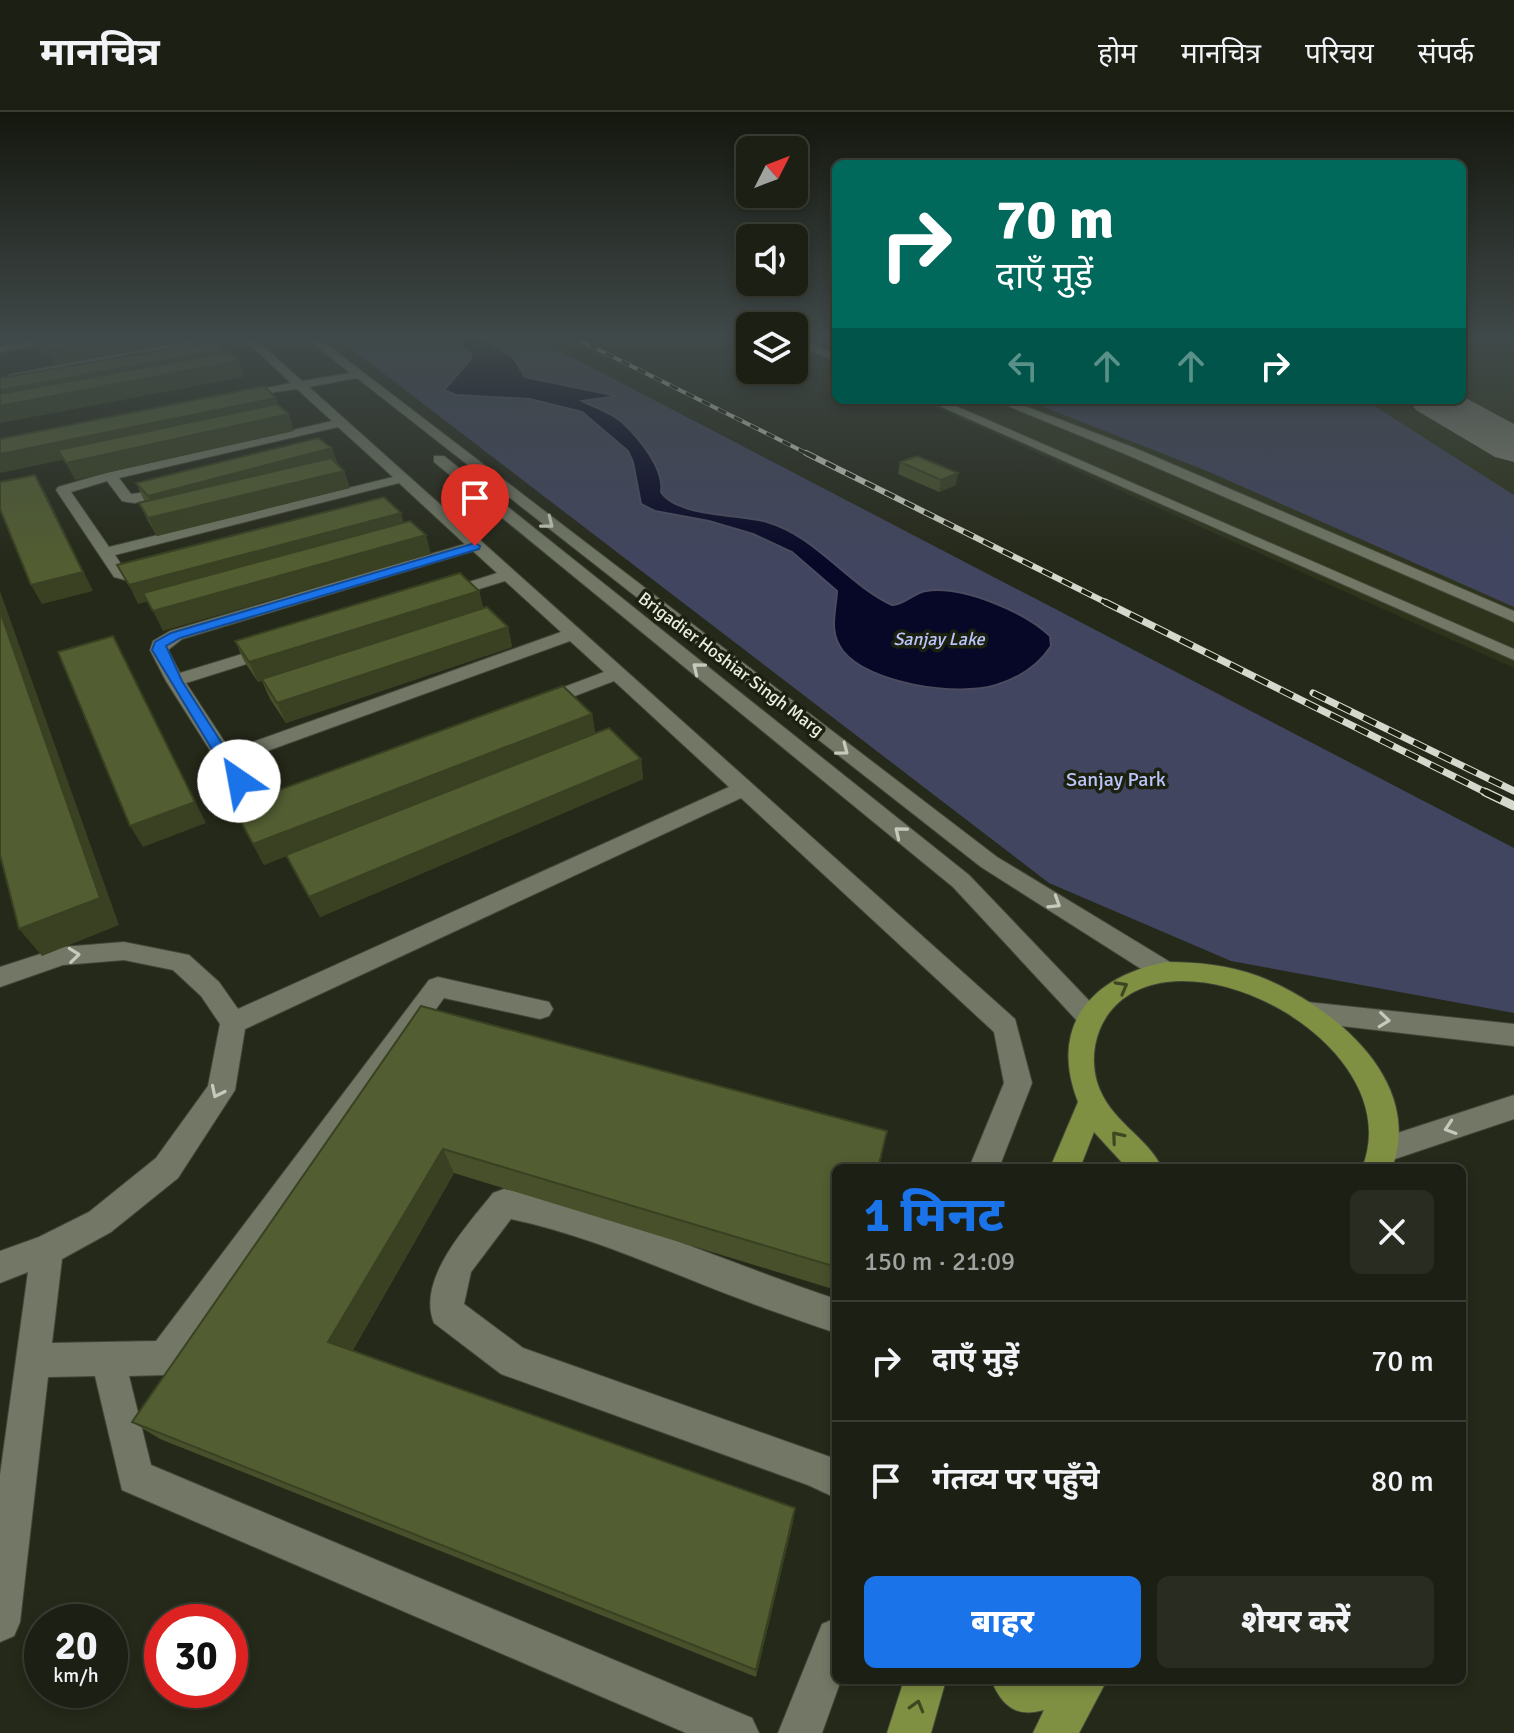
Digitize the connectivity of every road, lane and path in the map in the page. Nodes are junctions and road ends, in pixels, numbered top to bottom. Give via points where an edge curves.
1 (327, 413) edge
2 (392, 413) edge
3 (396, 413) edge
4 (961, 413) edge
5 (1032, 413) edge
6 (338, 423) junction
7 (110, 476) junction
8 (400, 479) junction
9 (191, 486) edge
10 (475, 546) junction
11 (104, 553) junction
12 (173, 566) edge
13 (507, 575) junction
14 (425, 601) edge
15 (1514, 617) edge
16 (572, 634) junction
17 (293, 643) edge
18 (1514, 655) edge
19 (615, 674) junction
20 (175, 681) junction
21 (523, 709) edge
22 (225, 759) junction
23 (743, 789) junction
24 (293, 797) edge
25 (1166, 972) junction
26 (0, 977) edge
27 (540, 1009) dead end
28 (1307, 1012) junction
29 (1089, 1017) junction
30 (233, 1023) junction
31 (1514, 1035) edge
32 (1092, 1102) junction
33 (1514, 1107) edge
34 (1381, 1159) edge
35 (986, 1164) edge
36 (1067, 1164) edge
37 (1143, 1164) edge
38 (47, 1250) junction
39 (0, 1267) edge
40 (832, 1315) edge
41 (108, 1359) junction
42 (33, 1360) junction
43 (832, 1477) edge
44 (0, 1622) edge
45 (832, 1649) edge
46 (924, 1684) edge
47 (1016, 1684) edge
48 (1061, 1684) edge
49 (1084, 1684) edge
50 (737, 1733) edge
51 (800, 1733) edge
52 (909, 1733) edge
53 (1055, 1733) edge

1 - 6 street
29 -> 2 street, Brigadier Hoshiar Singh Marg via 961,881
3 -> 25 street, Brigadier Hoshiar Singh Marg via 989,862
4 - 18 street
5 - 15 street
6 - 7 street
6 - 8 street via 354,444
7 - 9 street via 127,498 135,499
7 - 11 street via 63,490
8 - 10 street via 414,500
8 - 11 street
10 - 13 street
10 - 20 street via 176,635 159,645
11 - 12 street via 120,574 129,576
13 - 14 street
13 - 16 street
16 - 19 street
16 - 22 street
17 - 20 street
19 - 21 street
19 - 23 street
20 - 22 street
22 - 24 street via 253,802 263,805
23 - 30 street
23 - 35 street via 1006,1027 1018,1083
25 - 28 main road via 1213,974 1261,987
29 -> 25 main road via 1120,986
26 -> 30 street via 62,956 124,951 180,962 210,989
27 - 41 street via 438,987 164,1358
28 -> 31 street
28 - 34 main road via 1342,1041 1369,1075 1385,1112
29 - 32 main road via 1080,1056
30 -> 38 street via 221,1090 167,1168 100,1222
32 - 36 main road
37 -> 32 main road via 1115,1138
33 -> 34 street
38 - 39 street
38 - 42 street
40 - 43 street via 646,1244 504,1203 456,1265 446,1311 513,1362
41 - 42 street
41 - 50 street via 135,1477
42 - 44 street
45 - 51 street
52 -> 46 main road
47 - 48 main road via 1027,1694
49 - 53 main road

